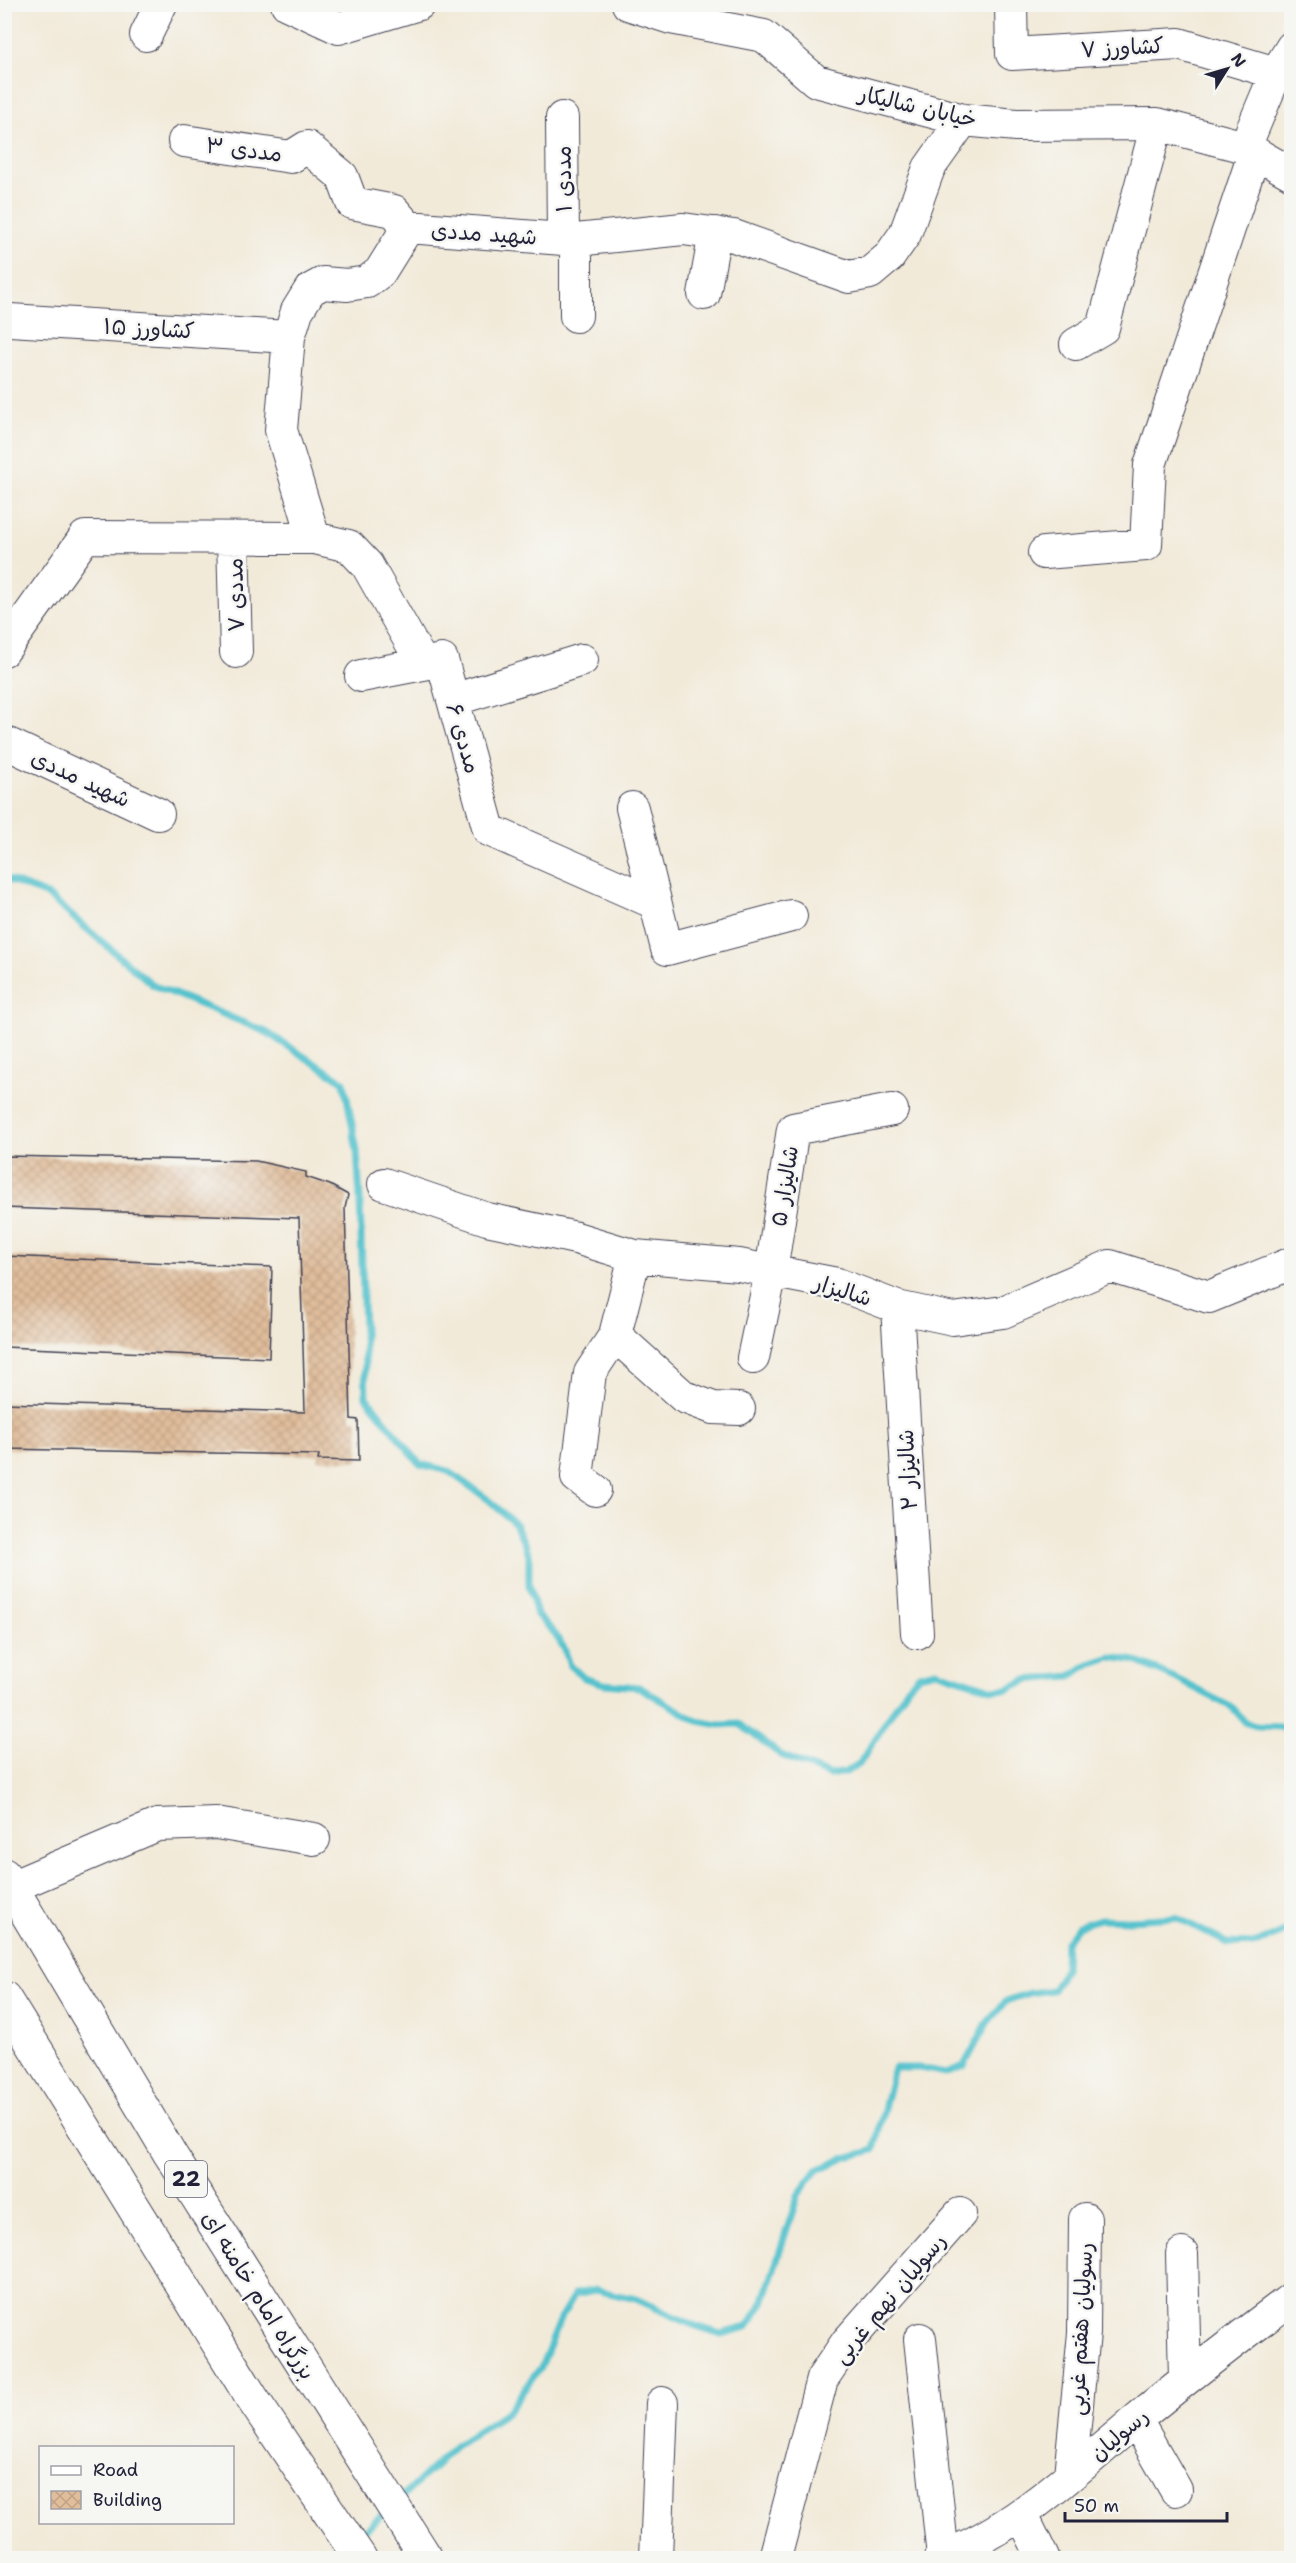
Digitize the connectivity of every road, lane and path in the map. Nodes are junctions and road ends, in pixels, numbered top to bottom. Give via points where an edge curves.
1 (161, 4) edge
2 (287, 4) edge
3 (419, 4) edge
4 (628, 4) edge
5 (1011, 4) edge
6 (146, 35) dead end
7 (1284, 60) edge
8 (562, 118) dead end
9 (963, 120) junction
10 (1158, 124) junction
11 (184, 141) dead end
12 (1250, 150) junction
13 (1292, 174) edge
14 (408, 227) junction
15 (715, 233) junction
16 (569, 239) junction
17 (704, 294) dead end
18 (576, 316) dead end
19 (10, 320) dead end
20 (289, 337) junction
21 (1076, 344) dead end
22 (233, 538) junction
23 (314, 538) junction
24 (1044, 553) dead end
25 (4, 650) edge
26 (236, 652) dead end
27 (582, 660) dead end
28 (423, 664) junction
29 (361, 676) dead end
30 (453, 700) junction
31 (4, 742) edge
32 (632, 808) dead end
33 (158, 814) dead end
34 (655, 903) junction
35 (790, 916) dead end
36 (892, 1110) dead end
37 (384, 1184) dead end
38 (635, 1256) junction
39 (1292, 1263) edge
40 (771, 1272) junction
41 (897, 1307) junction
42 (615, 1335) junction
43 (753, 1358) dead end
44 (739, 1410) dead end
45 (595, 1490) dead end
46 (917, 1633) dead end
47 (314, 1839) dead end
48 (7, 1884) edge
49 (9, 2014) edge
50 (960, 2214) dead end
51 (1086, 2219) dead end
52 (1182, 2253) dead end
53 (1292, 2298) edge
54 (920, 2339) dead end
55 (1185, 2379) junction
56 (662, 2403) dead end
57 (1136, 2420) junction
58 (1070, 2475) junction
59 (1176, 2490) dead end
60 (1022, 2515) junction
61 (422, 2552) edge
62 (941, 2558) edge
63 (360, 2559) edge
64 (656, 2559) edge
65 (775, 2559) edge
66 (1043, 2559) edge

1 - 6 street
2 - 3 street via 339,28
4 - 9 street, خیابان شالیکار via 671,18 764,36 816,81
5 - 7 street, کشاورز ۷ via 1012,54 1179,44
7 - 12 street
8 - 16 street, مددی ۱
9 - 10 street, خیابان شالیکار via 1016,125
9 - 15 street, شهید مددی via 929,168 904,234 889,257 870,273 849,277 734,236
10 - 12 street, خیابان شالیکار
10 - 21 street via 1103,328
11 - 14 street, مددی ۳ via 291,157 307,147 342,176 352,203 394,211
12 - 13 street, خیابان شالیکار
12 - 24 street via 1150,465 1146,545
14 - 16 street, شهید مددی
14 - 20 street, شهید مددی via 380,272 367,282 323,283 310,290 297,311
15 - 16 street, شهید مددی via 683,229
15 - 17 street
16 - 18 street, مددی ۱
19 - 20 street, کشاورز ۱۵
20 - 23 street, شهید مددی via 281,430
22 - 23 street
22 - 25 street via 85,537
22 - 26 street, مددی ۷
23 - 28 street via 349,546 367,565
27 - 30 street
28 - 29 street
28 - 30 street, مددی ۶ via 442,660
30 - 34 street, مددی ۶ via 489,830
31 - 33 street, شهید مددی
32 - 34 street
34 - 35 street via 667,949
36 - 40 street, شالیزار ۵ via 793,1129
37 - 38 street, شالیزار via 487,1219 576,1238
38 - 40 street, شالیزار via 739,1265
38 - 42 street
39 - 41 street, شالیزار via 1209,1297 1110,1266 1003,1312 953,1319
40 - 41 street, شالیزار via 837,1284
40 - 43 street
41 - 46 street, شالیزار ۲
42 - 44 street via 684,1397 713,1408
42 - 45 street via 590,1373 588,1384 577,1477
47 - 48 street via 216,1823 157,1825
48 - 61 highway, بزرگراه امام خامنه ای / 22 via 170,2154
49 - 63 highway, 22 via 252,2398
50 - 65 street, رسولیان نهم غربی via 847,2342 822,2379
51 - 58 street, رسولیان هفتم غربی via 1084,2333
52 - 55 street
53 - 55 street, رسولیان
54 - 62 street
55 - 57 street, رسولیان
56 - 64 street
57 - 58 street, رسولیان
57 - 59 street
58 - 60 street, رسولیان
60 - 62 street, رسولیان
60 - 66 street

